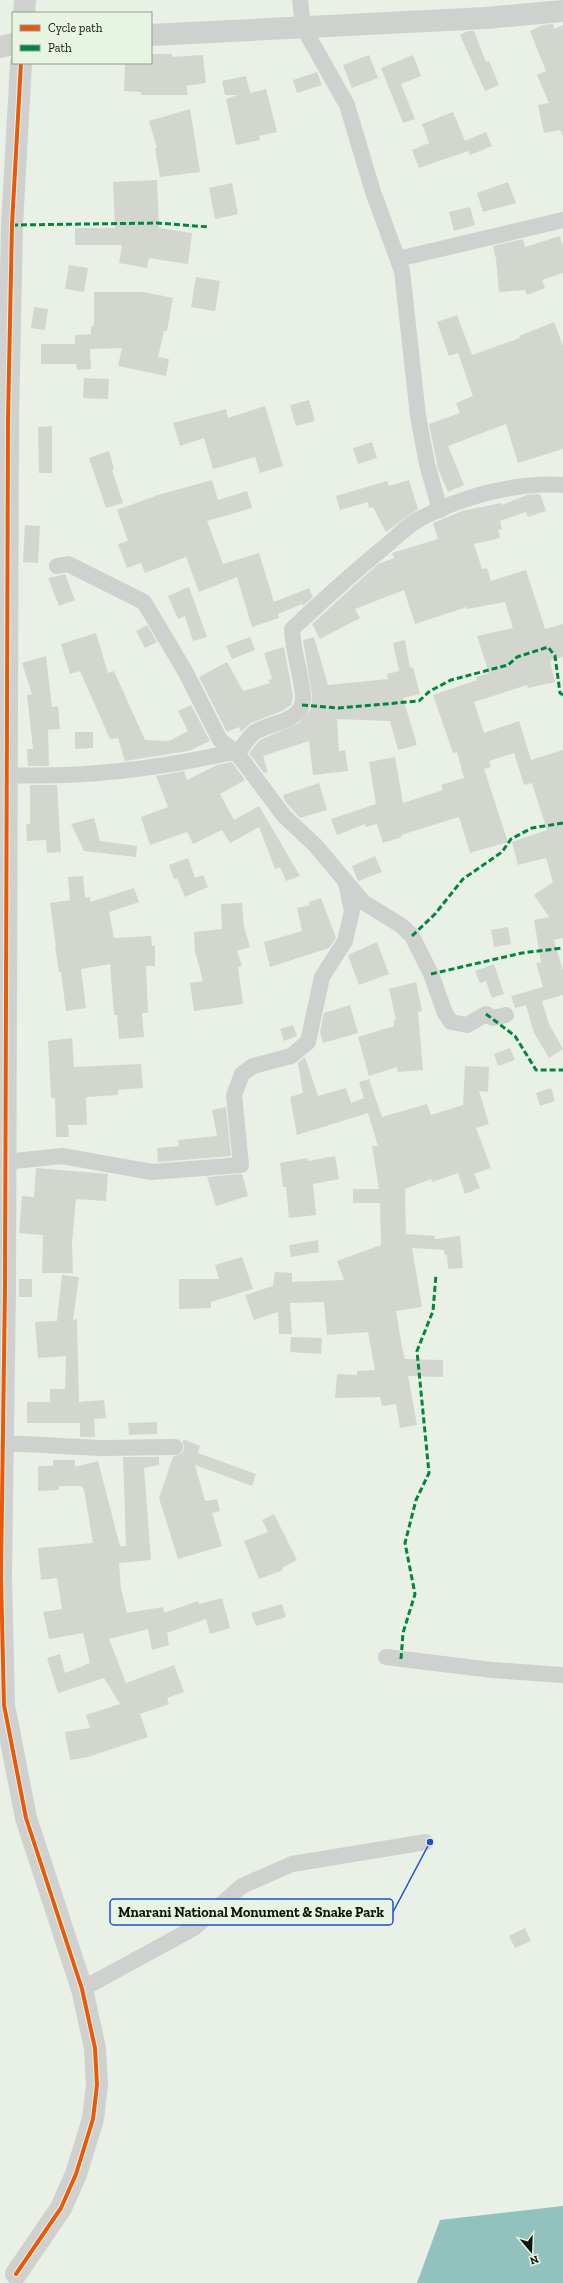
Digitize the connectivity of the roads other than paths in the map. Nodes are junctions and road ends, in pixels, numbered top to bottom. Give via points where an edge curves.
1 (25, 0) edge
2 (300, 0) edge
3 (563, 11) edge
4 (24, 12) edge
5 (303, 27) junction
6 (152, 35) edge
7 (12, 44) edge
8 (0, 46) edge
9 (21, 64) edge
10 (563, 220) edge
11 (398, 259) junction
12 (4, 419) edge
13 (563, 485) edge
14 (440, 510) junction
15 (57, 566) dead end
16 (237, 753) junction
17 (7, 775) junction
18 (3, 798) edge
19 (346, 882) junction
20 (506, 1015) dead end
21 (5, 1162) junction
22 (2, 1288) edge
23 (3, 1443) junction
24 (175, 1447) dead end
25 (386, 1657) dead end
26 (563, 1675) edge
27 (426, 1842) dead end
28 (82, 1989) junction
29 (16, 2274) dead end

1 - 4 street
2 - 5 street
3 - 5 street via 486,18
5 - 6 street
5 - 11 street via 347,105 373,192
7 - 8 street
9 - 12 street
10 - 11 street
11 - 14 street via 402,271 418,416 427,464
12 - 17 street
13 - 14 street via 514,488 477,496
14 - 16 street via 415,522 338,586 292,629 293,649 303,696 302,705 295,715 254,733
15 - 16 street via 68,564 144,602 185,672 220,740
16 - 17 street via 159,766 45,776
16 - 19 street via 284,816 315,845
17 - 18 street
18 - 21 street
19 - 20 street via 363,902 402,926 412,936 451,1022 468,1025 486,1014 493,1018
19 - 21 street via 352,911 345,941 322,977 308,1042 291,1056 253,1066 242,1074 234,1095 241,1165 152,1172 62,1156
21 - 22 street
22 - 23 street
23 - 24 street via 101,1448
23 - 28 street via 1,1576 4,1705 26,1818
25 - 26 street via 492,1670
27 - 28 street via 292,1864 242,1886 194,1928
28 - 29 street via 95,2048 97,2084 93,2119 76,2174 61,2208

